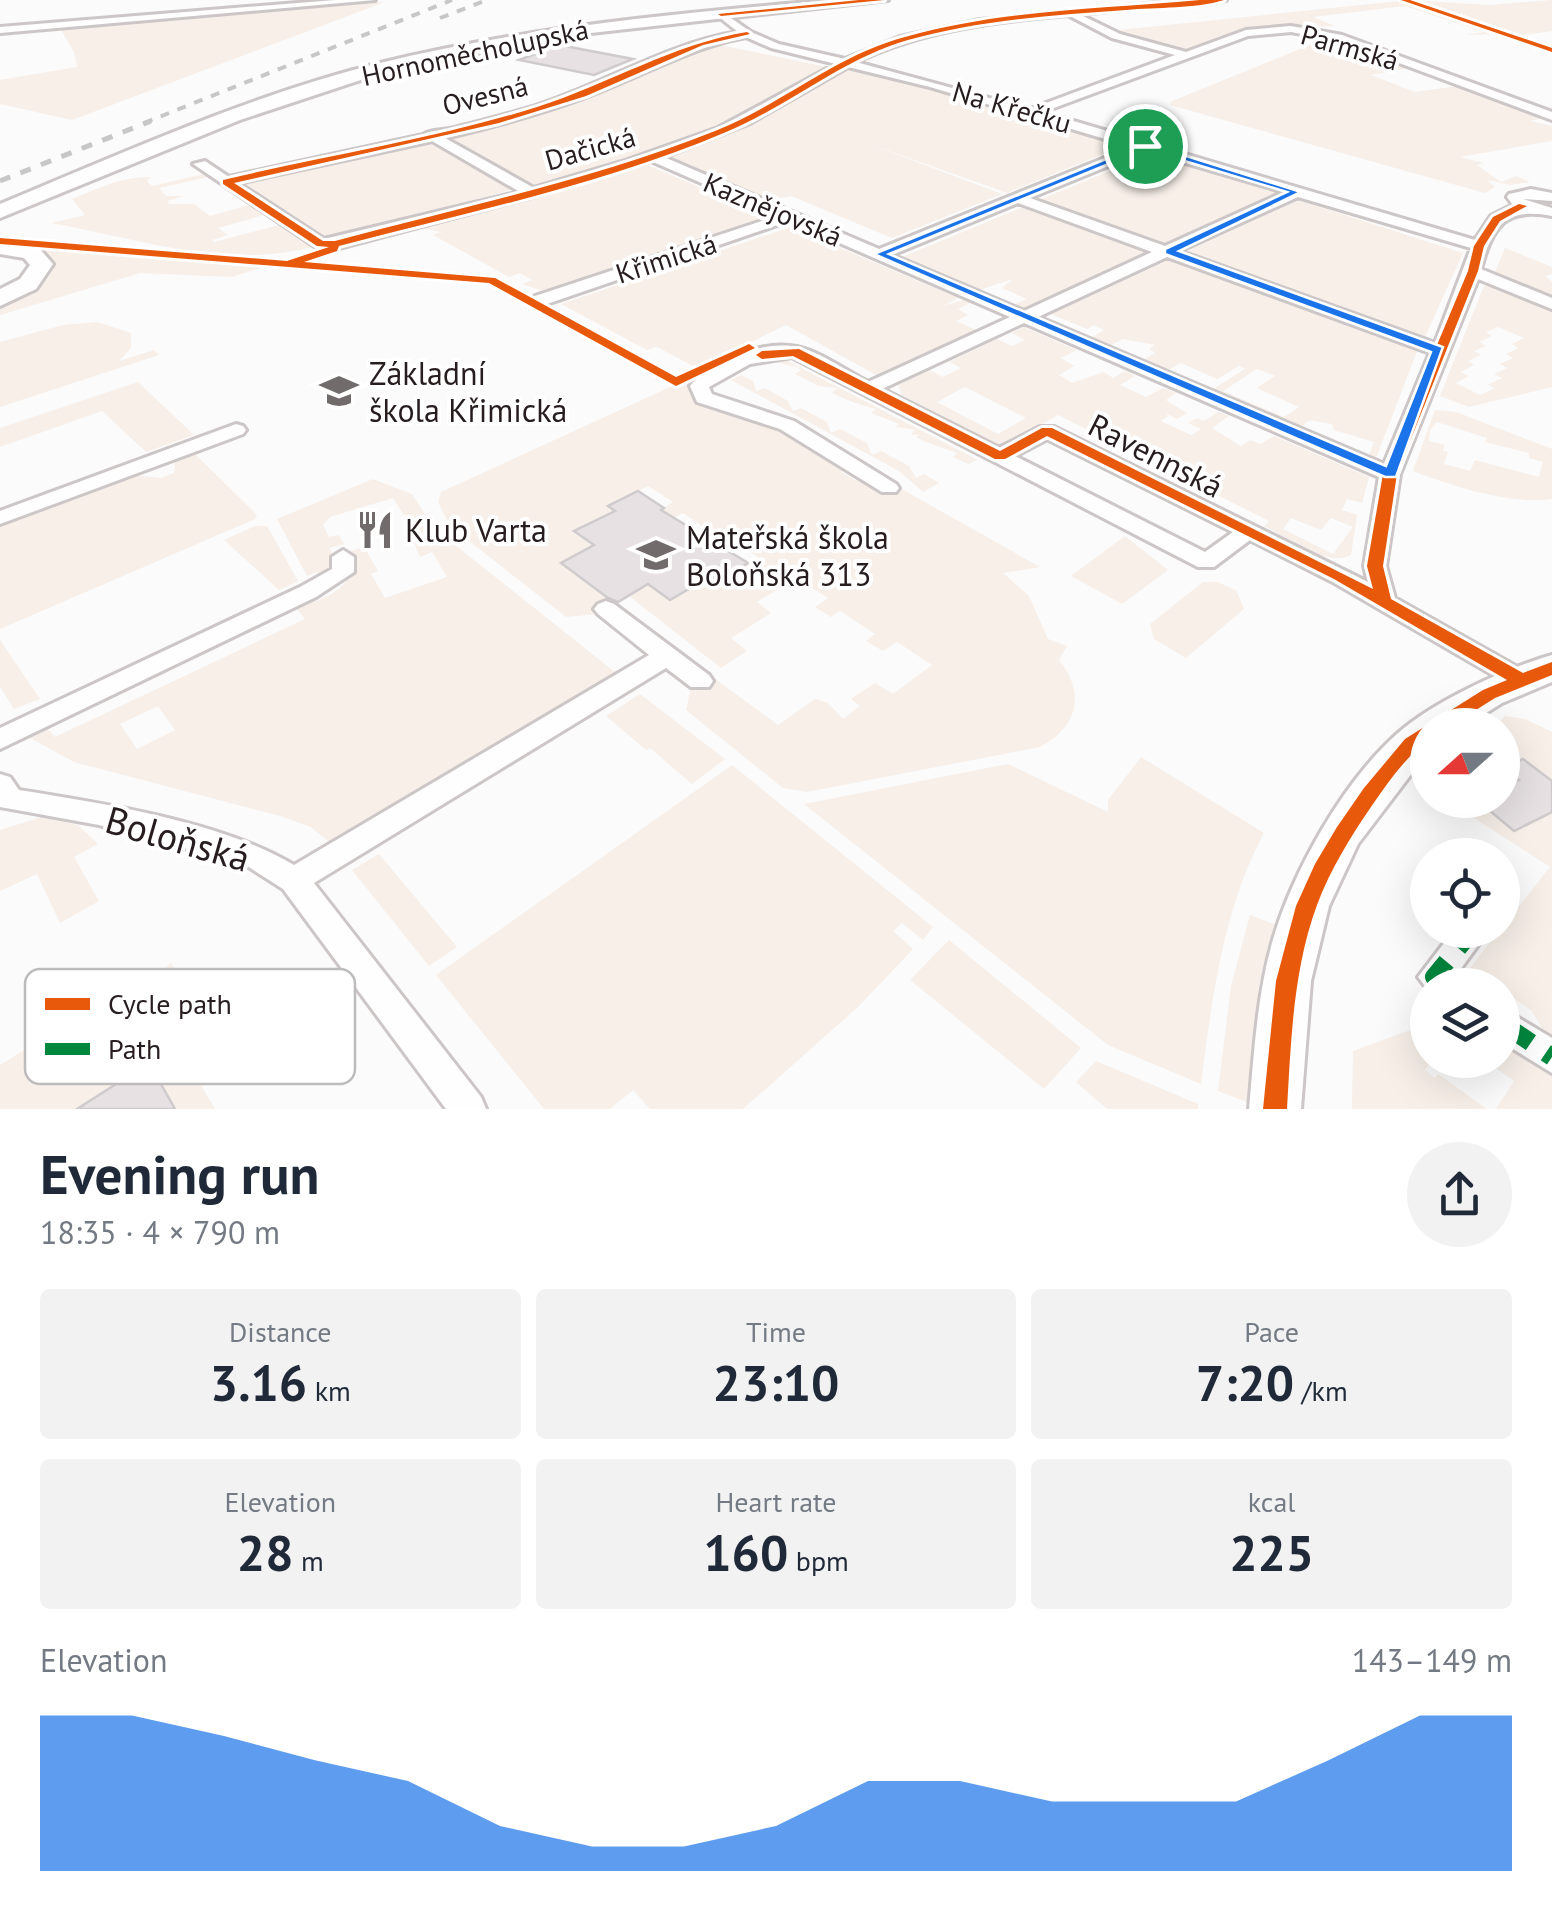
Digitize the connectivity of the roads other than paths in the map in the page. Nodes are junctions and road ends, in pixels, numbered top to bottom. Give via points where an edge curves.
1 (370, 0) edge
2 (882, 0) edge
3 (1221, 0) edge
4 (722, 14) junction
5 (1073, 15) junction
6 (0, 30) edge
7 (747, 34) junction
8 (1186, 55) junction
9 (843, 63) junction
10 (1033, 112) junction
11 (1552, 116) edge
12 (430, 134) junction
13 (1145, 146) junction
14 (652, 157) junction
15 (200, 164) dead end
16 (226, 182) junction
17 (529, 191) junction
18 (1296, 192) junction
19 (1552, 197) edge
20 (1016, 198) junction
21 (1522, 206) junction
22 (1552, 212) edge
23 (0, 216) edge
24 (792, 216) junction
25 (1478, 246) junction
26 (0, 247) edge
27 (1169, 252) junction
28 (880, 254) junction
29 (1473, 271) junction
30 (0, 299) edge
31 (542, 300) dead end
32 (1552, 304) edge
33 (1027, 317) junction
34 (1438, 350) junction
35 (866, 389) junction
36 (236, 430) dead end
37 (1000, 456) junction
38 (1390, 474) junction
39 (889, 488) dead end
40 (0, 518) edge
41 (1247, 532) junction
42 (343, 557) dead end
43 (1384, 601) junction
44 (606, 608) dead end
45 (666, 656) junction
46 (1535, 674) edge
47 (700, 682) dead end
48 (1470, 708) edge
49 (0, 739) edge
50 (1410, 742) edge
51 (3, 798) edge
52 (294, 880) junction
53 (1458, 948) edge
54 (1441, 968) edge
55 (1520, 1035) edge
56 (1552, 1057) edge
57 (468, 1109) edge
58 (1275, 1109) edge

1 - 6 street
2 - 4 street, Hornoměcholupská
3 - 5 street, Dačická
4 - 7 street, Na Křečku
4 - 23 street, Hornoměcholupská via 570,30 374,70 253,110
5 - 8 street via 1137,43
5 - 9 street, Dačická via 937,31
7 - 9 street, Na Křečku
7 - 12 street, Ovesná via 698,41 584,94
8 - 10 street, Parmská
8 - 11 street, Parmská via 1256,31 1309,31
9 - 10 street, Na Křečku
9 - 14 street, Dačická via 774,108
10 - 13 street, Na Křečku
12 - 16 street, Ovesná
12 - 17 street
13 - 18 street, Na Křečku
13 - 20 street
14 - 17 street, Dačická
14 - 24 street, Kaznějovská
15 - 16 street
16 - 17 street, Dačická via 321,244
18 - 25 street, Na Křečku
18 - 27 street
19 - 21 street via 1514,197
20 - 27 street
20 - 28 street
21 - 22 street
21 - 25 street via 1496,218
24 - 28 street, Kaznějovská
24 - 31 street, Křimická
25 - 29 street
26 - 30 street via 31,253 42,264 28,284
27 - 33 street
27 - 34 street
28 - 33 street, Kaznějovská
29 - 32 street
29 - 34 street
33 - 35 street
33 - 38 street, Kaznějovská
34 - 38 street
35 - 37 street, Ravennská
35 - 39 street, Ravennská via 780,351 710,375 699,386 704,398 787,425
36 - 40 street
37 - 41 street, Ravennská via 1047,431
37 - 41 street, Ravennská via 1206,562
38 - 43 street via 1375,566
41 - 43 street, Ravennská
42 - 49 street via 343,572 308,592
43 - 46 street, Ravennská
44 - 45 street
45 - 47 street
45 - 52 street
46 - 48 street
50 - 58 street via 1339,834 1296,928 1283,988
51 - 52 street, Boloňská via 99,814 252,854
52 - 57 street, Boloňská
53 - 54 street
55 - 56 street

